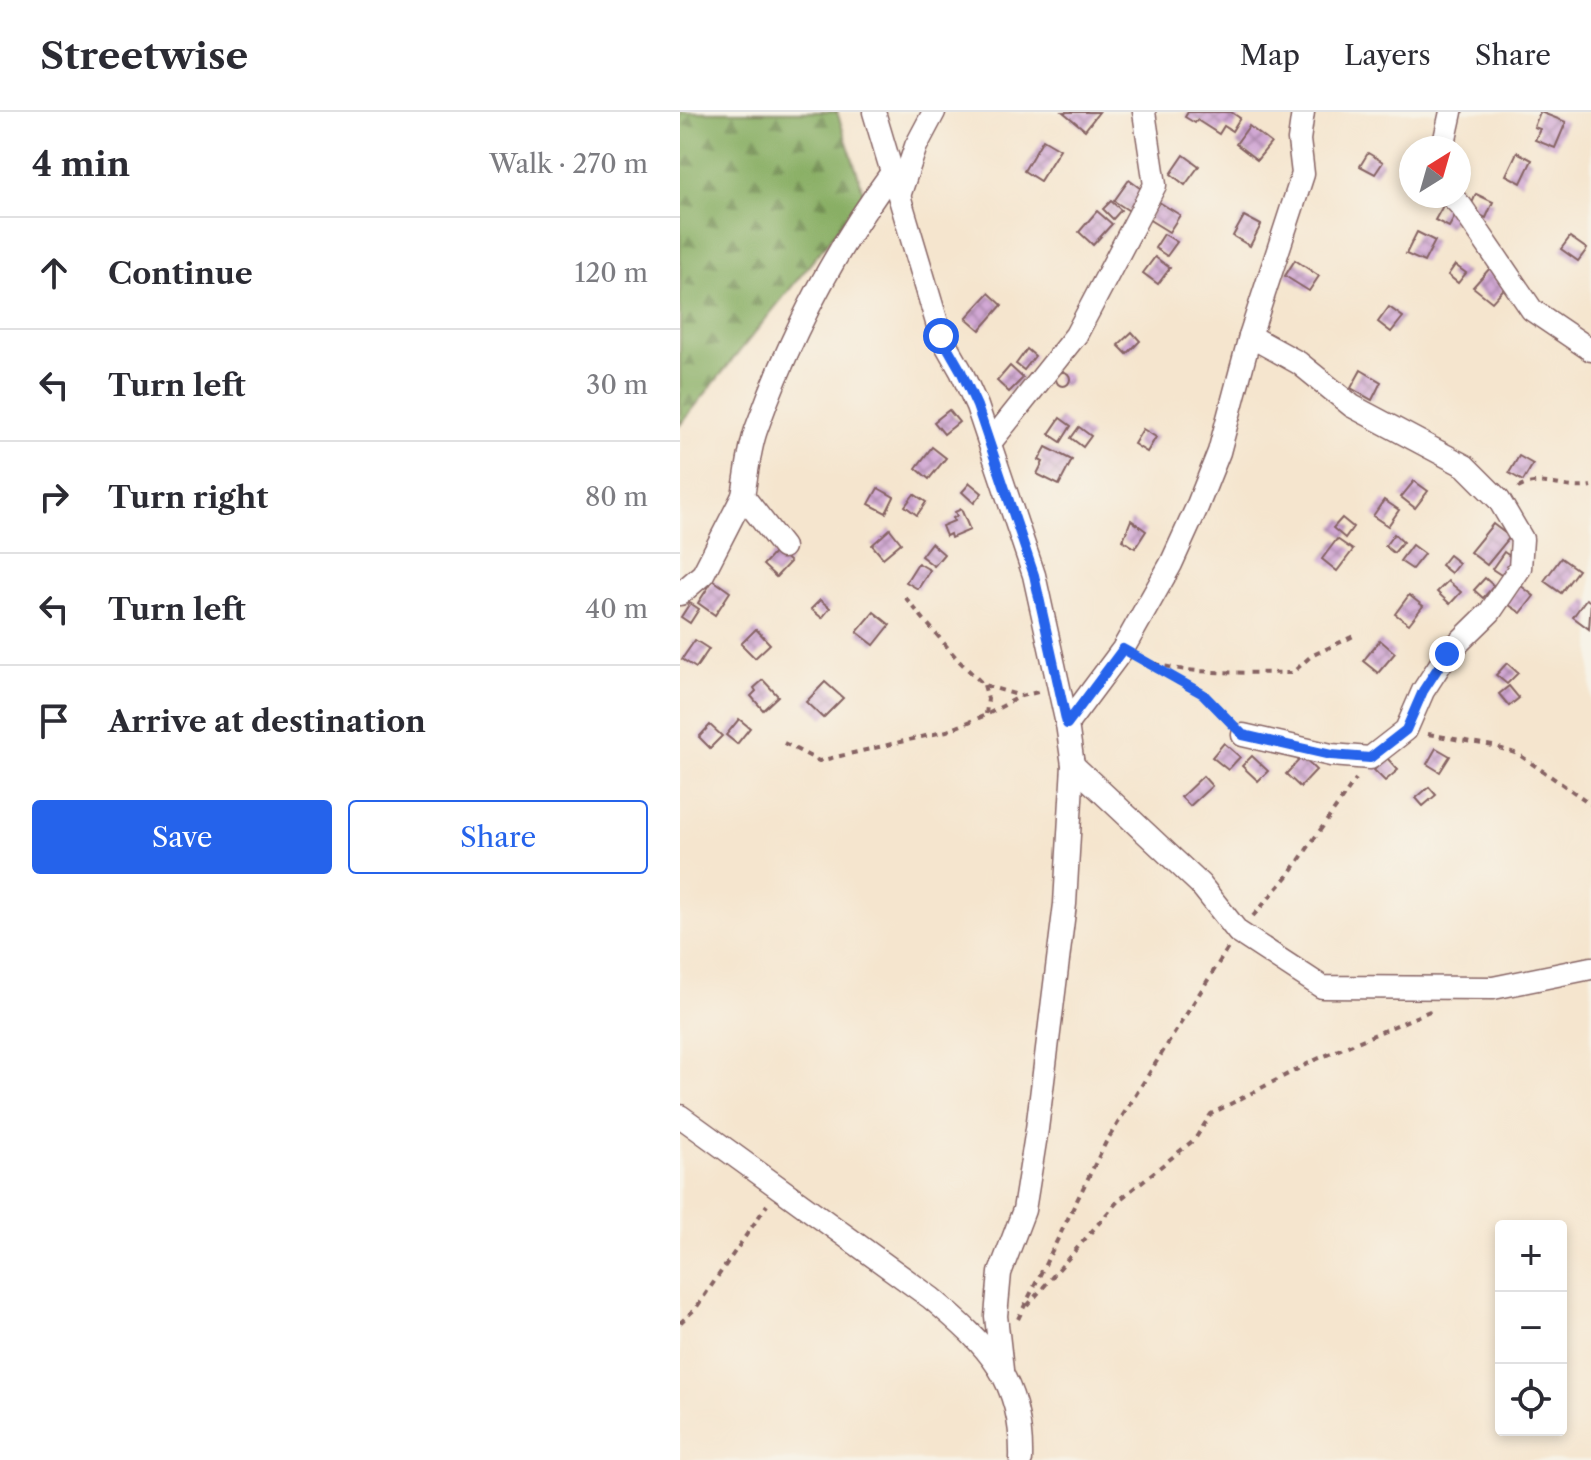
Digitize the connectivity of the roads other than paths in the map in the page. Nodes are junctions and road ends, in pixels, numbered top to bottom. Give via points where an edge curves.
1 (874, 112) edge
2 (934, 112) edge
3 (1144, 112) edge
4 (1303, 112) edge
5 (1451, 112) edge
6 (1446, 136) edge
7 (893, 171) junction
8 (900, 193) junction
9 (1462, 208) edge
10 (1250, 336) junction
11 (1591, 350) edge
12 (990, 443) junction
13 (743, 496) junction
14 (783, 547) dead end
15 (680, 594) edge
16 (1067, 724) junction
17 (1243, 735) road end
18 (1073, 765) junction
19 (1591, 968) edge
20 (680, 1116) edge
21 (1001, 1359) junction
22 (1021, 1460) edge

1 - 7 street
2 - 8 street
3 - 12 street via 1155,185 1076,335
4 - 10 street via 1303,174
5 - 6 street
7 - 8 street
7 - 13 street via 865,208 805,313 755,432
8 - 12 street via 941,336
9 - 11 street via 1532,310
10 - 16 street via 1219,452 1171,564 1123,649
10 - 17 street via 1299,363 1352,406 1465,466 1499,500 1522,539 1520,568 1490,612 1447,654 1406,730 1370,758
12 - 16 street via 1034,575
13 - 14 street
13 - 15 street via 703,574
16 - 18 street
18 - 19 street via 1200,884 1238,932 1322,987 1493,988
18 - 21 street via 1065,904 1041,1099 1024,1210 1000,1273 996,1316
20 - 21 street via 931,1298
21 - 22 street via 1016,1402

